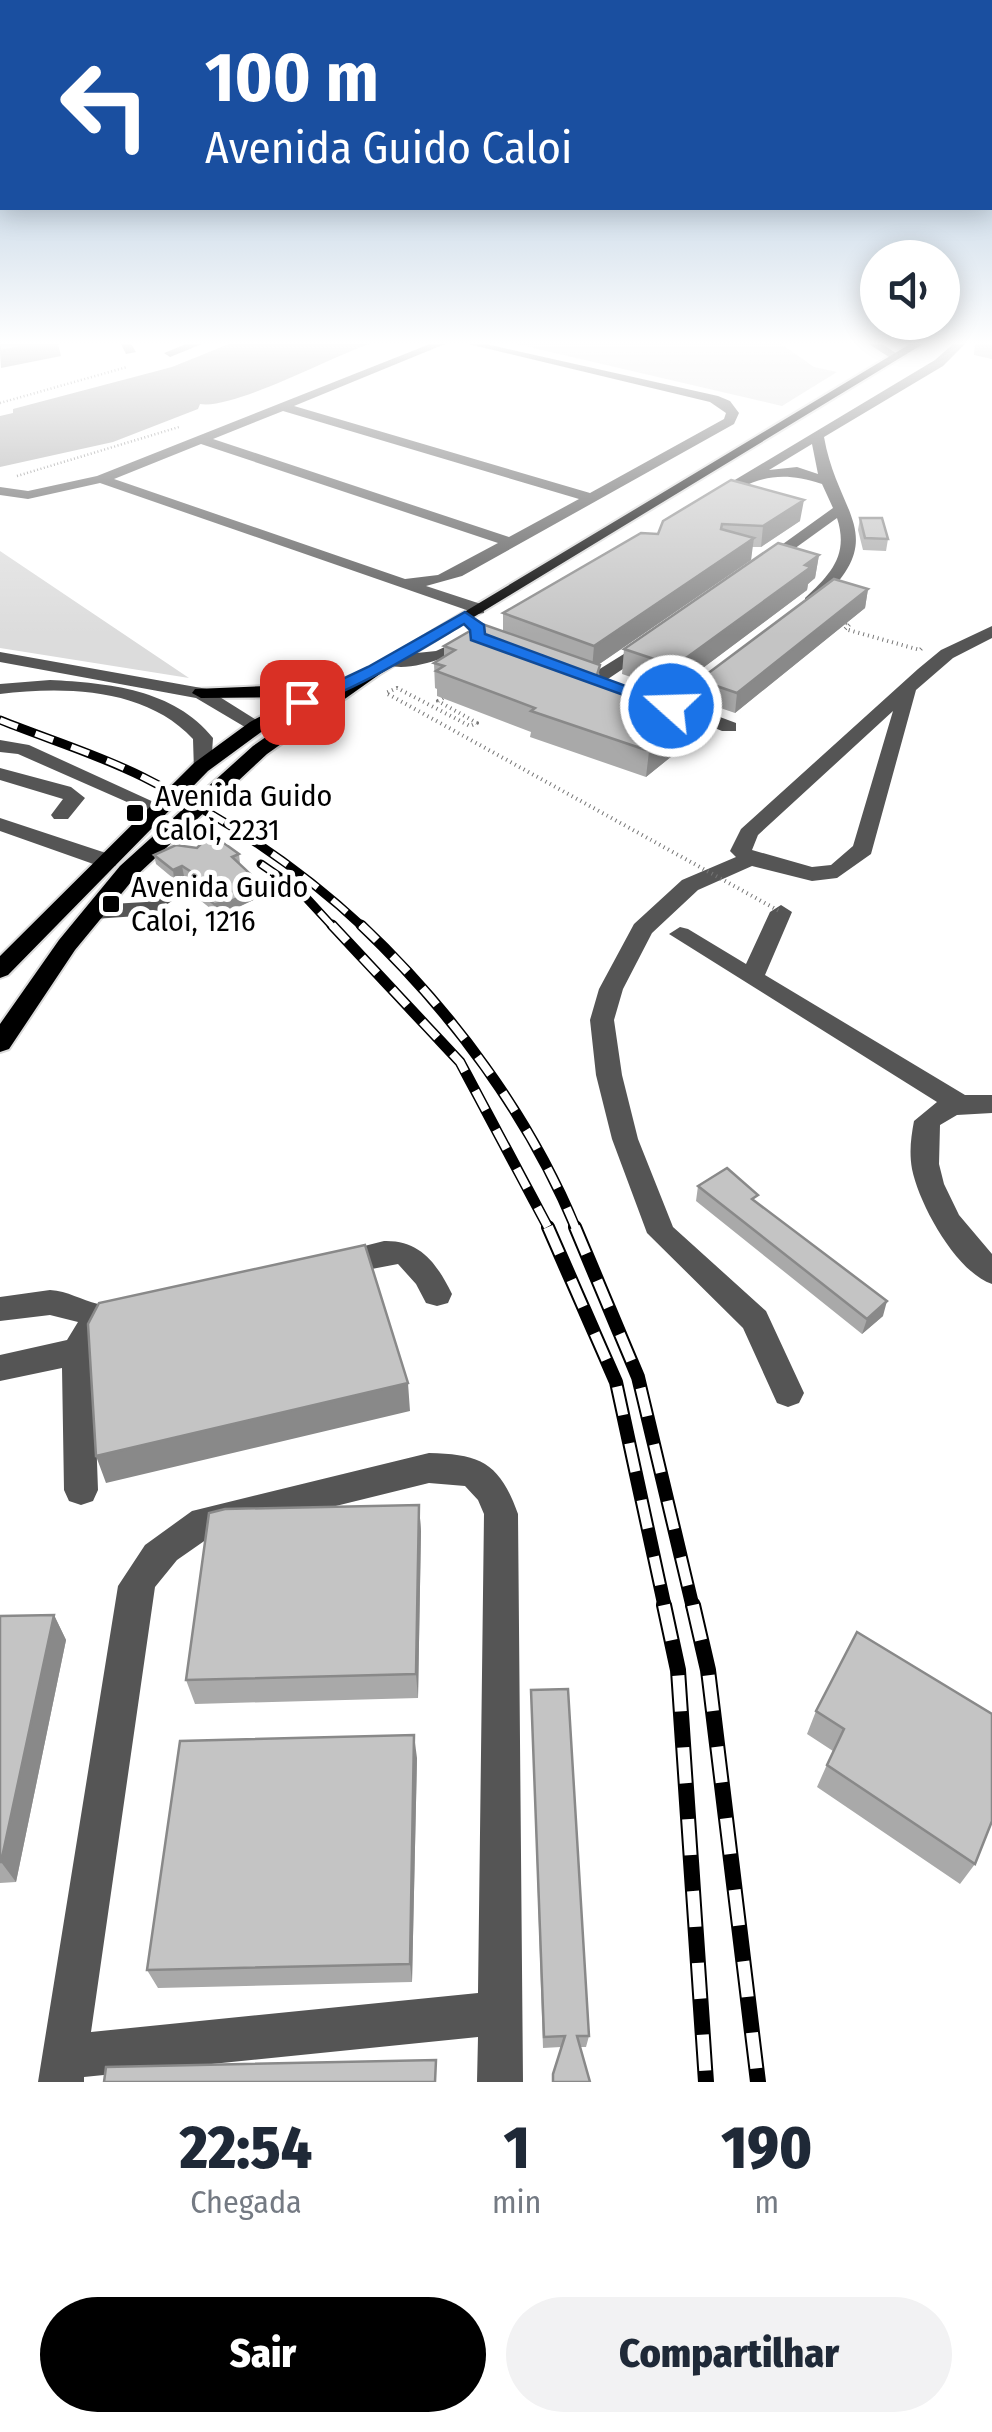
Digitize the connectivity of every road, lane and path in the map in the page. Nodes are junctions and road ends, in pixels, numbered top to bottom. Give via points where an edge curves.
1 (131, 441) edge
2 (195, 441) edge
3 (206, 441) edge
4 (399, 441) edge
5 (692, 441) edge
6 (752, 441) edge
7 (809, 441) edge
8 (817, 441) edge
9 (16, 476) dead end
10 (101, 480) junction
11 (826, 481) junction
12 (737, 487) junction
13 (0, 492) edge
14 (592, 498) junction
15 (698, 507) edge
16 (829, 512) junction
17 (512, 543) junction
18 (749, 574) edge
19 (400, 584) junction
20 (472, 613) junction
21 (793, 614) edge
22 (846, 623) edge
23 (992, 632) edge
24 (660, 635) edge
25 (926, 644) dead end
26 (0, 658) edge
27 (732, 660) edge
28 (381, 666) junction
29 (597, 679) edge
30 (328, 687) junction
31 (0, 689) edge
32 (908, 691) junction
33 (201, 694) junction
34 (443, 698) edge
35 (258, 726) junction
36 (730, 727) dead end
37 (0, 746) edge
38 (260, 750) junction
39 (201, 767) junction
40 (0, 774) edge
41 (159, 808) junction
42 (61, 815) dead end
43 (0, 824) edge
44 (168, 832) junction
45 (0, 838) edge
46 (190, 849) edge
47 (750, 859) junction
48 (102, 867) junction
49 (182, 886) dead end
50 (94, 912) junction
51 (781, 912) joint
52 (680, 934) dead end
53 (0, 970) edge
54 (752, 978) junction
55 (0, 1043) edge
56 (960, 1104) junction
57 (992, 1104) edge
58 (310, 1270) edge
59 (992, 1272) edge
60 (436, 1294) dead end
61 (0, 1309) edge
62 (135, 1309) edge
63 (96, 1318) junction
64 (77, 1350) junction
65 (0, 1368) edge
66 (788, 1393) dead end
67 (82, 1490) dead end
68 (502, 2013) junction
69 (62, 2070) edge
70 (500, 2082) edge

1 - 9 path
2 - 10 street
3 - 17 street
4 - 14 street
5 - 14 street
6 - 20 main road
7 - 12 street
8 - 11 street
10 - 13 street via 28,495
10 - 19 street
11 - 12 street via 797,471 763,474
11 - 16 street
12 - 15 street
14 - 17 street
16 - 18 street
16 - 21 street via 852,543 846,568
17 - 19 street via 441,579
19 - 20 street
20 - 28 main road
20 - 28 street via 484,639 440,656
22 - 25 path via 845,629 920,650
23 - 32 street via 948,654
24 - 29 street
26 - 33 street
27 - 36 street via 662,703
28 - 30 main road
28 - 38 main road
30 - 33 main road
30 - 35 main road
31 - 39 street via 80,686 179,714 203,738
32 - 47 street via 748,834 741,850
32 - 47 street via 863,849 837,871 812,874
33 - 35 street
34 - 51 path, bridge via 438,701 477,722 470,726 397,688 386,692
35 - 38 main road
35 - 39 main road
37 - 41 street via 22,749
38 - 44 main road
39 - 41 main road
40 - 42 street via 75,798
41 - 48 main road
43 - 48 street
44 - 46 street
44 - 50 main road
45 - 48 street
47 - 66 street via 690,884 642,929 602,1020 625,1139 661,1233 755,1320
48 - 53 main road
49 - 50 street via 152,908
50 - 55 main road
51 - 54 street
52 - 54 street
54 - 56 street
56 - 57 street
56 - 59 street via 927,1121 922,1156 936,1203
58 - 60 street via 402,1252 424,1266
61 - 63 street via 60,1300
62 - 63 street
63 - 64 street
64 - 65 street
64 - 67 street
68 - 69 street
68 - 69 street via 501,1514 483,1478 460,1468 429,1468 204,1522 154,1555 136,1586
68 - 70 street

